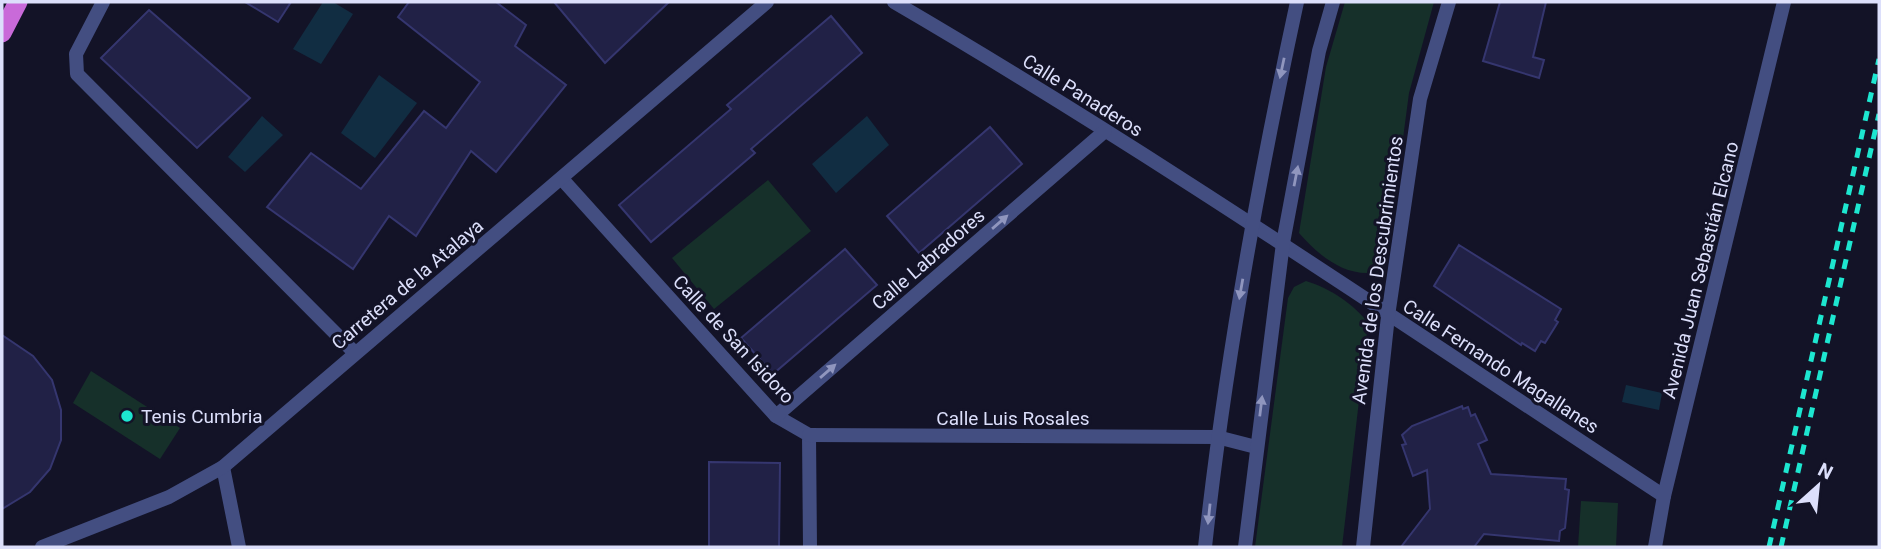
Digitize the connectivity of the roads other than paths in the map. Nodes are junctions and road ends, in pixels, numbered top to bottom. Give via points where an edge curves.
1 (18, 2) edge
2 (103, 2) edge
3 (768, 2) edge
4 (894, 2) edge
5 (1297, 2) edge
6 (1334, 2) edge
7 (1449, 2) edge
8 (1784, 2) edge
9 (2, 33) edge
10 (1105, 131) junction
11 (562, 179) junction
12 (1252, 222) junction
13 (1283, 243) junction
14 (1388, 316) junction
15 (355, 353) junction
16 (776, 416) junction
17 (809, 435) junction
18 (1217, 437) junction
19 (1256, 447) junction
20 (223, 467) junction
21 (1664, 496) junction
22 (41, 547) edge
23 (239, 547) edge
24 (810, 547) edge
25 (1205, 547) edge
26 (1245, 547) edge
27 (1363, 547) edge
28 (1655, 547) edge

1 - 9 highway
2 - 15 street via 76,54 76,74
3 - 11 street, Carretera de la Atalaya
4 - 10 street, Calle Panaderos
5 -> 12 street
13 -> 6 street via 1319,51
7 - 14 street, Avenida de los Descubrimientos via 1420,99
8 - 21 street, Avenida Juan Sebastián Elcano
10 - 12 street, Calle Panaderos
16 -> 10 street, Calle Labradores
11 - 15 street, Carretera de la Atalaya
11 - 16 street, Calle de San Isidoro
12 - 13 street, Calle Panaderos
12 -> 18 street
13 - 14 street, Calle Fernando Magallanes
19 -> 13 street
14 - 21 street, Calle Fernando Magallanes
14 - 27 street, Avenida de los Descubrimientos
15 - 20 street, Carretera de la Atalaya
16 - 17 street, Calle de San Isidoro
17 - 18 street, Calle Luis Rosales
17 - 24 street
18 - 19 street, Calle Luis Rosales
18 -> 25 street
19 - 26 street
20 - 22 street, Carretera de la Atalaya via 169,497
20 - 23 street
21 - 28 street, Avenida Juan Sebastián Elcano

